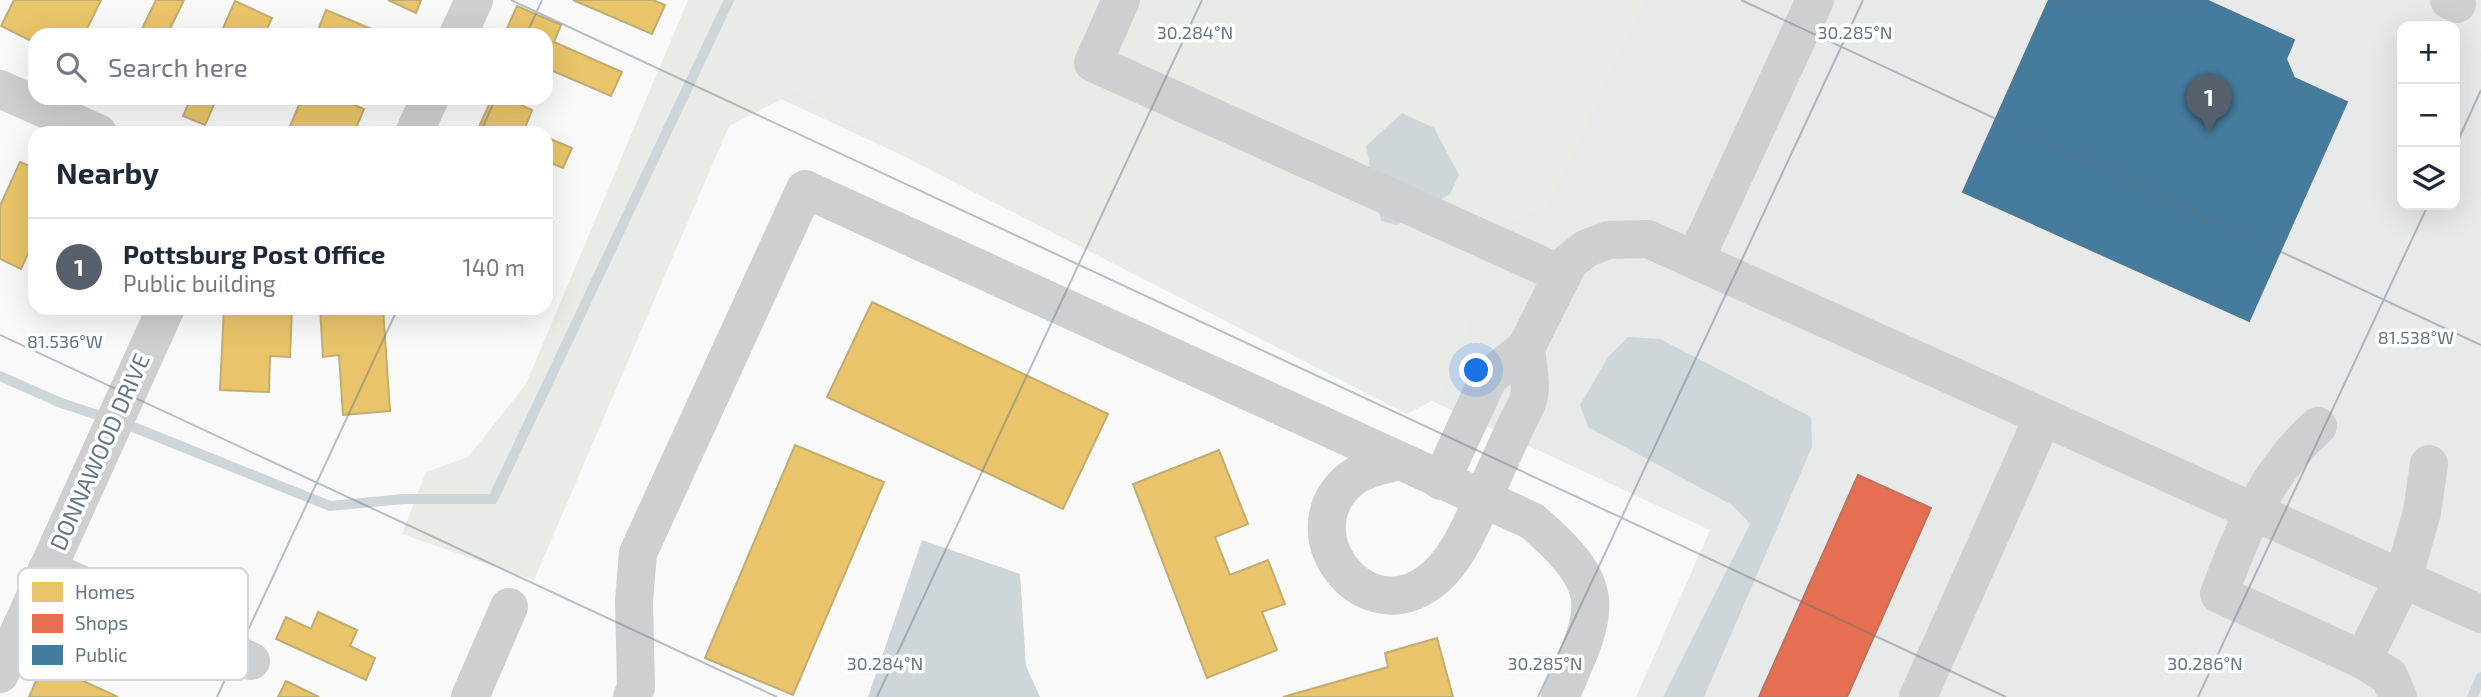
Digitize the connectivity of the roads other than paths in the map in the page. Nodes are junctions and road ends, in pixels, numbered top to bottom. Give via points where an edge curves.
1 (474, 0) edge
2 (1121, 0) edge
3 (1815, 0) edge
4 (461, 28) edge
5 (0, 89) edge
6 (28, 102) edge
7 (36, 105) edge
8 (427, 105) edge
9 (82, 126) edge
10 (417, 126) edge
11 (1695, 260) junction
12 (1563, 275) junction
13 (163, 315) edge
14 (1526, 348) junction
15 (2043, 417) junction
16 (2318, 426) dead end
17 (1400, 461) junction
18 (2429, 464) dead end
19 (1441, 481) junction
20 (1483, 499) junction
21 (2251, 511) junction
22 (47, 568) edge
23 (2403, 579) junction
24 (509, 607) dead end
25 (2481, 614) edge
26 (18, 634) edge
27 (248, 660) edge
28 (2363, 660) junction
29 (251, 661) dead end
30 (0, 674) edge
31 (470, 697) edge
32 (632, 697) edge
33 (1559, 697) edge
34 (1918, 697) edge
35 (2398, 697) edge

1 - 4 street
2 - 12 street via 1093,63
3 - 11 street
5 - 6 street
7 - 9 street
8 - 10 street
11 - 12 street via 1647,239 1609,240 1587,247 1569,262
11 - 15 street
12 - 14 street
13 - 22 street, DONNAWOOD DRIVE
14 - 19 street via 1489,377
14 - 20 street via 1529,396
15 - 21 street
15 - 34 street
16 - 21 street via 2292,449
17 - 19 street
17 - 20 street via 1355,476 1339,492 1329,512 1327,535 1332,557 1363,589 1385,595 1407,593 1428,583 1457,549
17 - 32 street via 805,189 638,553 636,687
18 - 23 street via 2422,512
19 - 20 street
20 - 33 street via 1532,521 1564,549 1583,575 1591,599 1589,630
21 - 23 street
21 - 28 street via 2218,594
23 - 25 street
23 - 28 street
24 - 31 street
26 - 30 street, DONNAWOOD DRIVE
27 - 29 street
28 - 35 street via 2389,676

